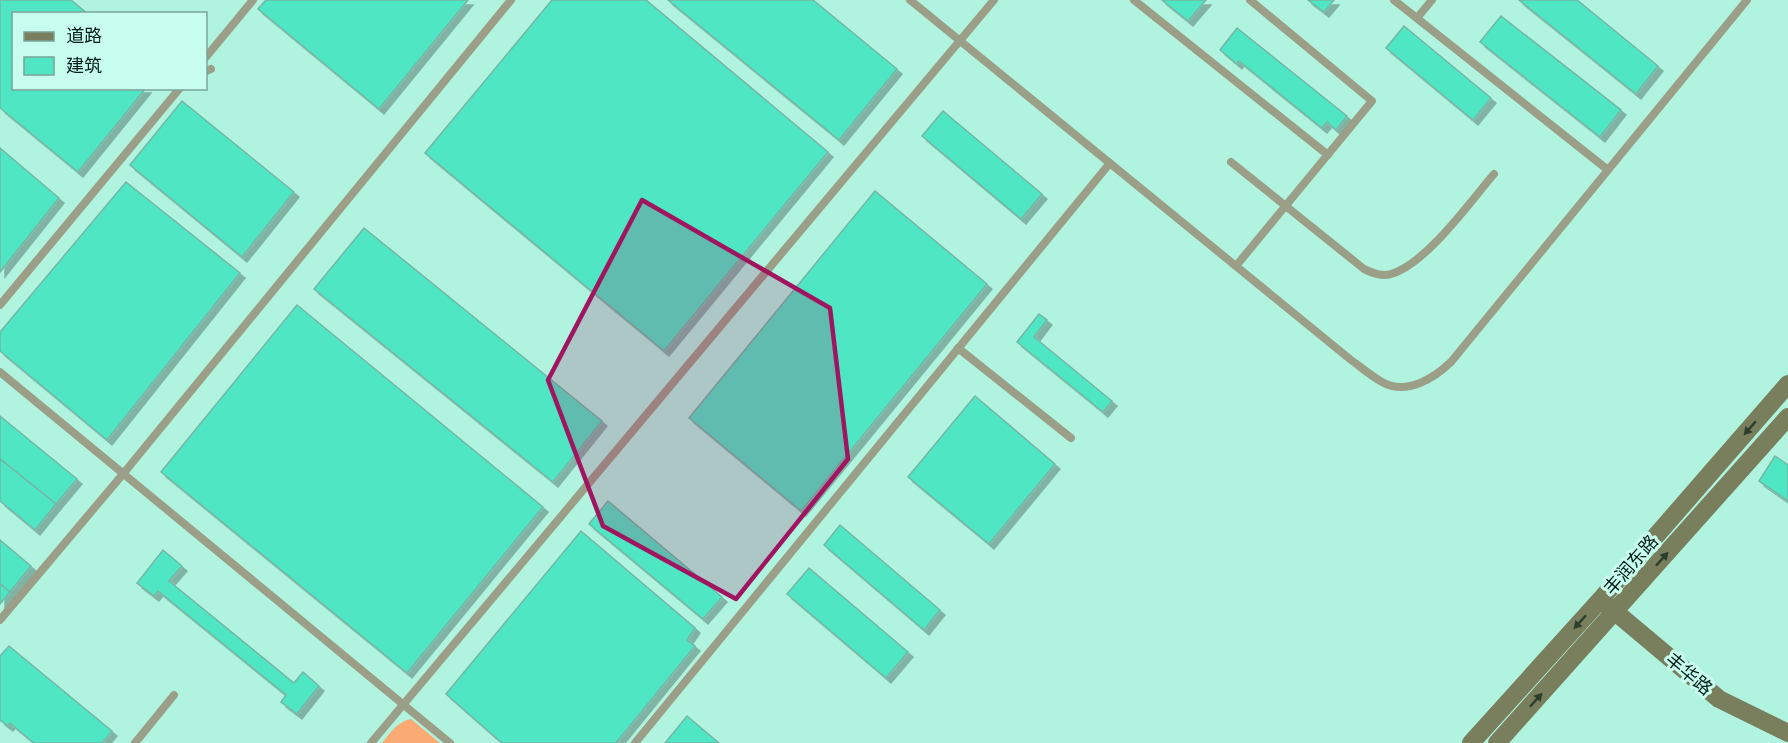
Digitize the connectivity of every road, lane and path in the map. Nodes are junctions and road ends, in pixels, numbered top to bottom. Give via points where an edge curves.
1 (253, 0) edge
2 (512, 0) edge
3 (910, 0) edge
4 (994, 0) edge
5 (1134, 0) edge
6 (1250, 0) edge
7 (1394, 0) edge
8 (1432, 0) edge
9 (1747, 0) edge
10 (1417, 18) junction
11 (960, 40) junction
12 (207, 56) edge
13 (178, 90) edge
14 (1328, 155) junction
15 (1231, 162) dead end
16 (1110, 163) junction
17 (1608, 170) junction
18 (1494, 174) dead end
19 (1286, 206) junction
20 (1236, 266) junction
21 (0, 305) edge
22 (958, 348) junction
23 (0, 372) edge
24 (1788, 384) edge
25 (1788, 417) edge
26 (1071, 438) dead end
27 (123, 474) junction
28 (1605, 595) junction
29 (1619, 607) junction
30 (0, 620) edge
31 (174, 695) dead end
32 (402, 704) junction
33 (1788, 722) edge
34 (1788, 733) edge
35 (135, 743) edge
36 (371, 743) edge
37 (450, 743) edge
38 (635, 743) edge
39 (1471, 743) edge
40 (1497, 743) edge

1 - 12 lane
2 - 27 lane
3 - 11 lane
4 - 11 lane
5 - 14 lane
6 - 14 lane via 1372,101
7 - 10 lane
8 - 10 lane
9 - 17 lane
10 - 17 lane
11 - 16 lane
11 - 32 lane
13 - 21 lane
14 - 19 lane
15 - 19 lane
16 - 20 lane
16 - 22 lane
17 - 20 lane via 1451,362 1421,383 1384,383
18 - 19 lane via 1419,258 1384,276 1364,269
19 - 20 lane
22 - 26 lane
22 - 38 lane
23 - 27 lane
24 -> 28 street, 丰润东路
29 -> 25 street, 丰润东路
27 - 30 lane
27 - 32 lane
28 - 29 street, 丰华路
28 -> 39 street, 丰润东路
29 - 33 street, 丰华路 via 1725,691
29 - 34 street, 丰华路 via 1719,699
40 -> 29 street, 丰润东路
31 - 35 lane
32 - 36 lane
32 - 37 lane

